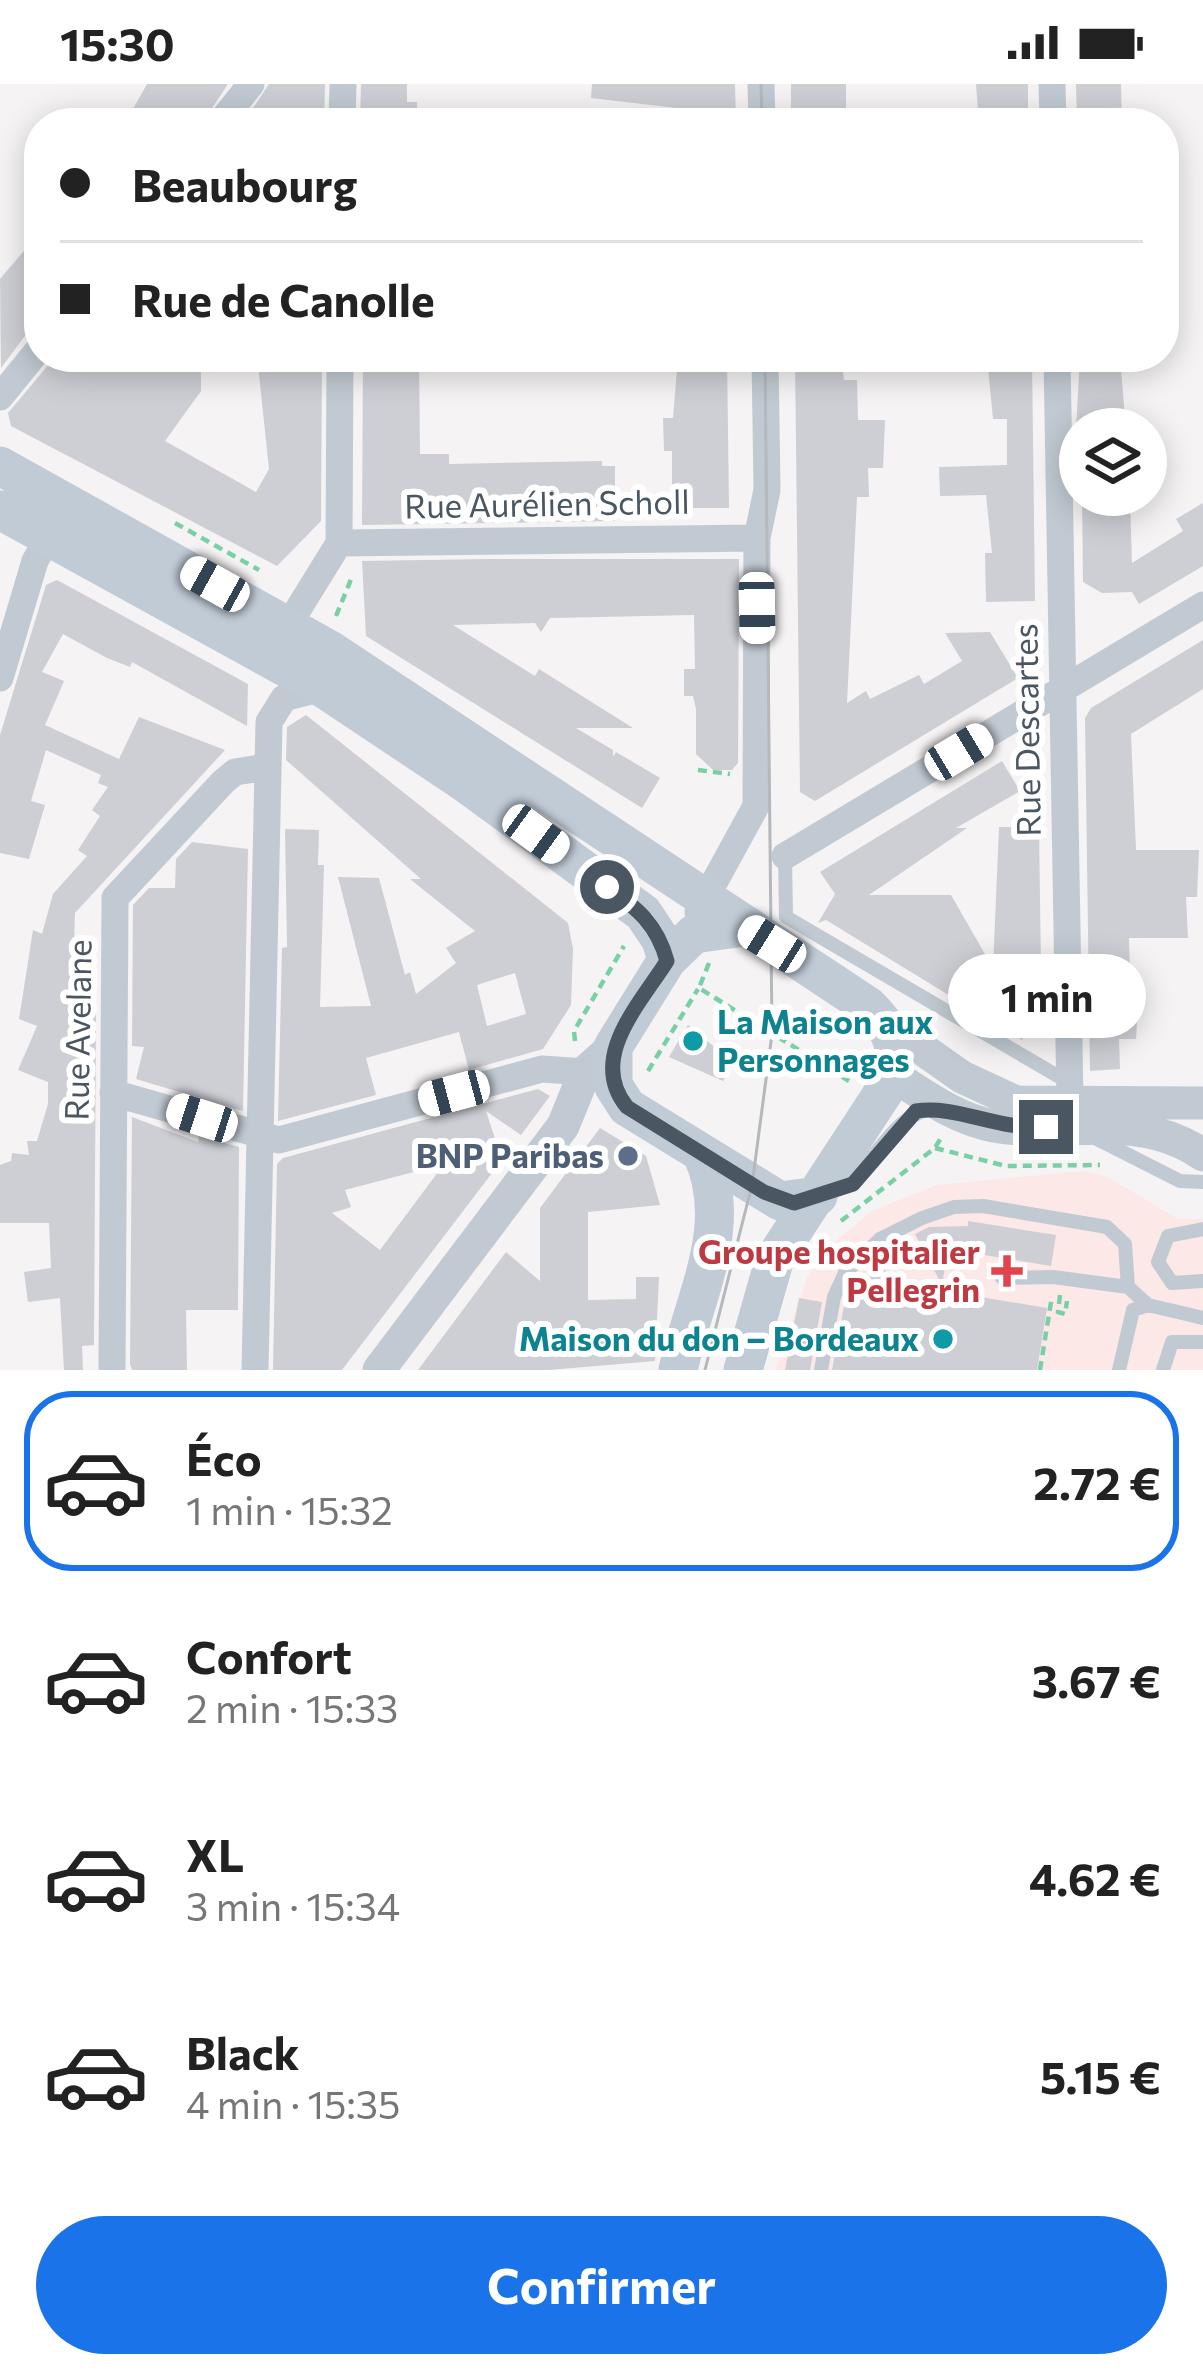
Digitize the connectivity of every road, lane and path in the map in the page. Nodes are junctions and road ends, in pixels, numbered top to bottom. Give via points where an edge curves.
1 (251, 84) edge
2 (232, 108) edge
3 (24, 367) edge
4 (340, 372) edge
5 (765, 372) edge
6 (1057, 372) edge
7 (0, 397) edge
8 (0, 466) edge
9 (0, 510) edge
10 (49, 536) junction
11 (757, 538) junction
12 (339, 543) junction
13 (1203, 605) edge
14 (289, 624) junction
15 (0, 678) edge
16 (323, 688) junction
17 (1062, 690) junction
18 (268, 766) junction
19 (785, 856) joint
20 (643, 913) junction
21 (687, 931) junction
22 (888, 1025) junction
23 (589, 1063) junction
24 (113, 1093) junction
25 (894, 1097) junction
26 (1069, 1103) junction
27 (1203, 1103) edge
28 (627, 1107) junction
29 (563, 1126) junction
30 (261, 1137) junction
31 (934, 1148) junction
32 (702, 1154) junction
33 (1203, 1155) edge
34 (1112, 1170) dead end
35 (1203, 1182) edge
36 (824, 1213) junction
37 (1203, 1233) edge
38 (1002, 1278) dead end
39 (1203, 1280) edge
40 (1128, 1287) junction
41 (1085, 1297) dead end
42 (1154, 1308) junction
43 (1203, 1318) edge
44 (1203, 1342) edge
45 (112, 1370) edge
46 (255, 1370) edge
47 (379, 1370) edge
48 (678, 1370) edge
49 (742, 1370) edge
50 (821, 1370) edge
51 (1040, 1370) edge
52 (1119, 1370) edge
53 (1163, 1370) edge

1 - 2 street
3 - 7 street
4 - 12 street
5 - 11 street via 767,490
6 - 17 street, Rue Descartes
8 - 14 main road
9 - 10 main road
10 - 15 street
10 - 16 main road
11 - 12 street, Rue Aurélien Scholl
11 - 21 street via 756,806
12 - 14 street
13 - 17 street
14 - 21 main road via 487,751
16 - 18 street via 278,704 269,722
16 - 20 main road
17 - 19 street
17 - 26 street, Rue Descartes
18 - 24 street, Rue Avelane via 250,766 223,782 116,898
18 - 30 street
19 - 26 lane via 785,917 930,1004
20 - 21 main road via 661,940
20 - 23 path via 574,1031 577,1060
21 - 22 main road via 744,927
21 - 23 main road
21 - 25 path via 709,958 699,988
22 - 25 main road
22 - 26 street via 1004,1098
23 - 28 main road
23 - 29 street
23 - 30 street via 279,1140
24 - 30 street
24 - 45 street, Rue Avelane
25 - 26 street via 1006,1128
25 - 31 path via 930,1130
25 - 36 main road
26 - 27 street
26 - 33 street
26 - 35 lane via 1180,1180
28 - 29 street via 589,1112
28 - 32 main road
29 - 47 street
30 - 46 street
31 - 34 path via 1006,1166 1085,1161
31 - 36 path
32 - 36 main road via 780,1201
32 - 48 main road via 718,1219
36 - 49 main road via 775,1258
37 - 39 lane via 1173,1234 1159,1262 1172,1282
38 - 40 lane
40 - 42 lane
40 - 50 lane via 1126,1244 1106,1227 954,1207 880,1239 845,1273
41 - 51 path via 1068,1295 1065,1313 1058,1312 1060,1293 1051,1298
42 - 43 lane
42 - 52 lane via 1133,1310
44 - 53 lane via 1172,1342

